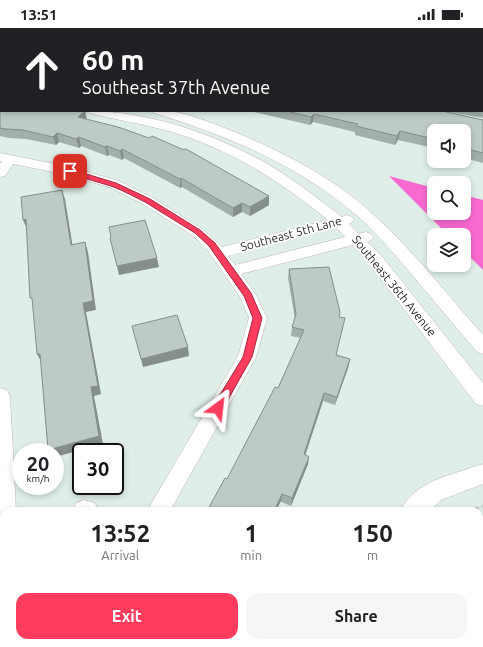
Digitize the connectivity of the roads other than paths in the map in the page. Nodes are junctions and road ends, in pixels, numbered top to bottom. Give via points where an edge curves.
1 (98, 112) edge
2 (162, 112) edge
3 (5, 158) edge
4 (0, 173) edge
5 (365, 215) junction
6 (339, 222) junction
7 (383, 232) junction
8 (357, 240) junction
9 (262, 242) junction
10 (218, 253) junction
11 (274, 261) junction
12 (231, 271) junction
13 (483, 347) edge
14 (0, 396) edge
15 (483, 398) edge
16 (483, 474) edge
17 (5, 507) edge
18 (160, 507) edge
19 (416, 507) edge

1 - 6 street, Southeast 36th Avenue via 163,126 224,147 261,166
2 - 5 street, Southeast 36th Avenue via 225,132 273,154 309,173
3 - 4 street
3 - 10 street via 70,171 114,184 148,201 197,232
5 - 6 street, Southeast 5th Lane
5 - 7 street, Southeast 36th Avenue
6 - 8 street, Southeast 36th Avenue
6 - 9 street, Southeast 5th Lane
7 - 8 street, Southeast 5th Lane
7 - 13 street, Southeast 36th Avenue
8 - 11 street, Southeast 5th Lane
8 - 15 street, Southeast 36th Avenue via 374,258
9 - 10 street, Southeast 5th Lane
9 - 11 street
10 - 12 street
11 - 12 street, Southeast 5th Lane
12 - 18 street via 248,295 258,318 247,357
14 - 17 street
16 - 19 street via 433,492

